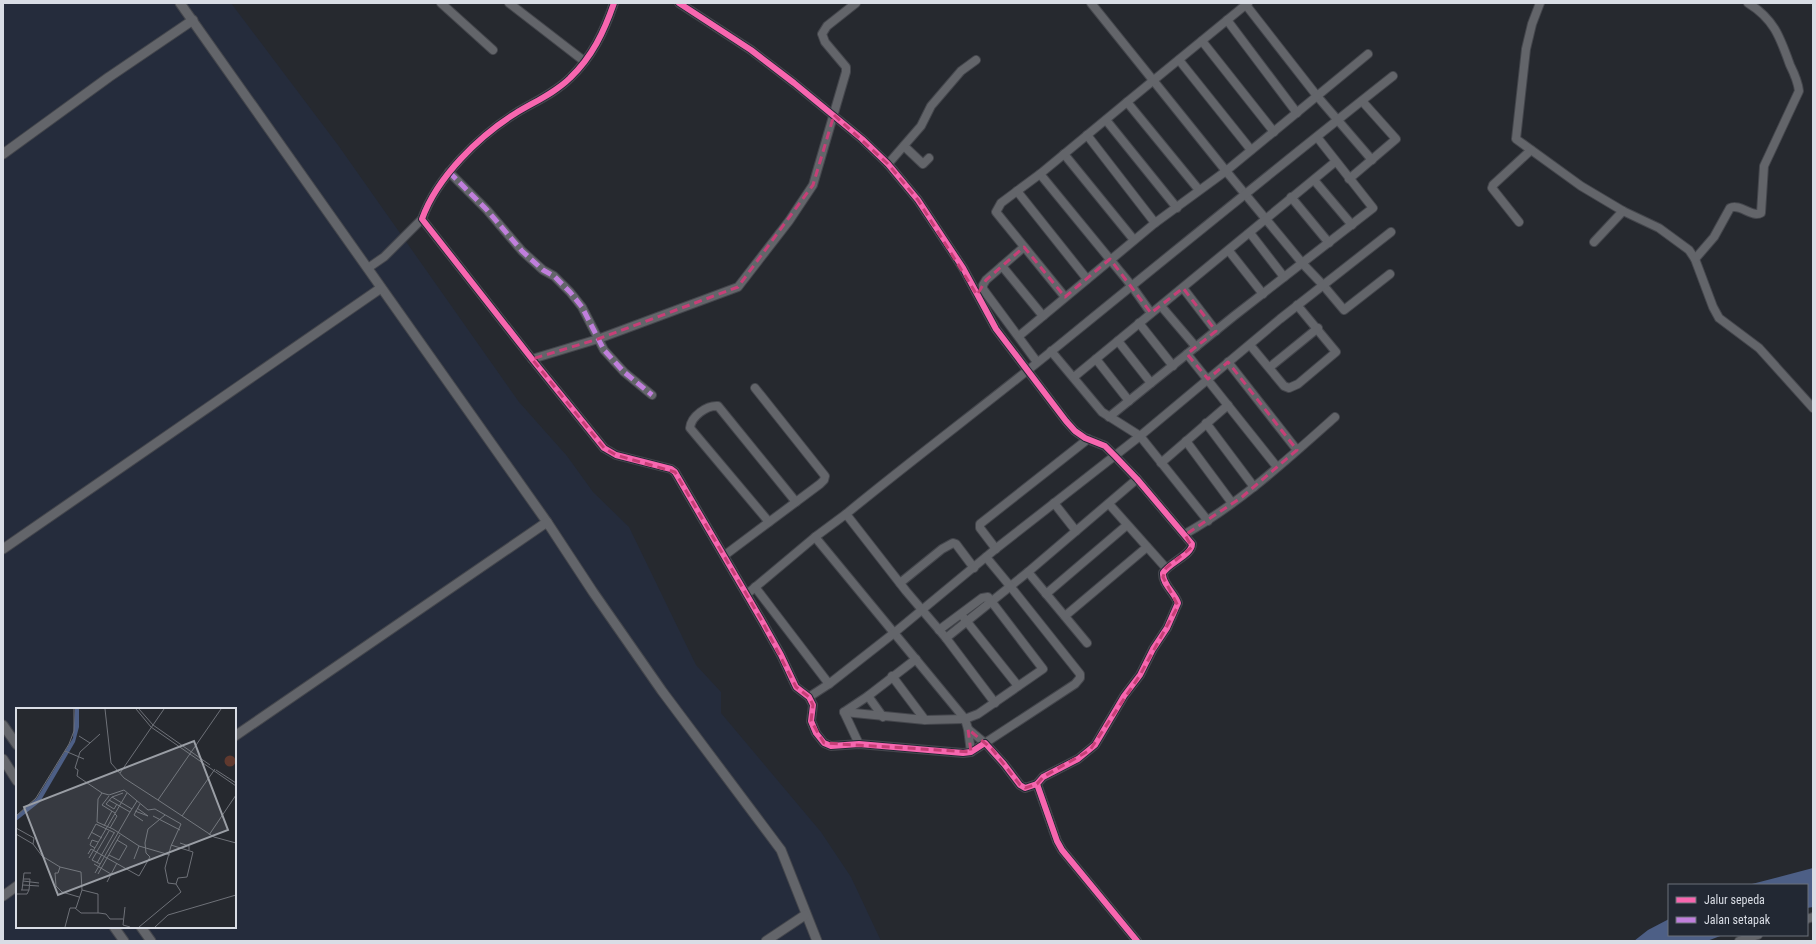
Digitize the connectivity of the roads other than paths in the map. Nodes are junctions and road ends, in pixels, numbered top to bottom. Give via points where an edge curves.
1 (180, 3) edge
2 (442, 3) edge
3 (509, 3) edge
4 (614, 3) edge
5 (679, 3) edge
6 (856, 3) edge
7 (1091, 3) edge
8 (1540, 3) edge
9 (1748, 3) edge
10 (1247, 4) edge
11 (193, 20) junction
12 (1227, 20) junction
13 (1202, 41) junction
14 (493, 50) dead end
15 (1368, 54) dead end
16 (976, 60) dead end
17 (1178, 60) junction
18 (584, 61) junction
19 (1393, 76) dead end
20 (1154, 80) junction
21 (1317, 96) junction
22 (1362, 101) junction
23 (1127, 102) junction
24 (1297, 112) junction
25 (834, 115) junction
26 (1106, 120) junction
27 (1337, 121) junction
28 (1274, 132) junction
29 (1087, 135) junction
30 (1317, 137) junction
31 (904, 146) junction
32 (1251, 150) junction
33 (1531, 150) junction
34 (3, 154) edge
35 (1064, 154) junction
36 (929, 158) dead end
37 (1372, 160) junction
38 (1335, 162) junction
39 (888, 164) junction
40 (1226, 171) junction
41 (449, 172) junction
42 (1040, 174) junction
43 (1349, 179) junction
44 (1314, 180) junction
45 (1200, 190) junction
46 (1017, 191) junction
47 (1246, 195) junction
48 (1292, 197) junction
49 (1178, 208) junction
50 (1623, 211) junction
51 (422, 218) junction
52 (1266, 218) junction
53 (1519, 222) dead end
54 (1155, 223) junction
55 (1352, 225) junction
56 (1391, 232) dead end
57 (1250, 233) junction
58 (1134, 240) junction
59 (1594, 242) dead end
60 (1329, 243) junction
61 (1024, 247) junction
62 (1229, 251) junction
63 (1695, 259) junction
64 (1110, 260) junction
65 (1303, 264) junction
66 (1002, 266) junction
67 (368, 268) junction
68 (1390, 274) dead end
69 (1284, 277) junction
70 (1087, 279) junction
71 (1323, 284) junction
72 (1131, 285) junction
73 (380, 288) junction
74 (1183, 288) junction
75 (1263, 294) junction
76 (1065, 298) junction
77 (1297, 305) junction
78 (1161, 306) junction
79 (1151, 313) junction
80 (1043, 316) junction
81 (1139, 323) junction
82 (1318, 328) junction
83 (1216, 330) junction
84 (1019, 336) junction
85 (598, 339) junction
86 (1118, 341) junction
87 (1250, 345) junction
88 (1196, 347) junction
89 (1051, 351) junction
90 (1187, 354) junction
91 (532, 359) junction
92 (1096, 359) junction
93 (1037, 362) junction
94 (1228, 362) junction
95 (1173, 366) junction
96 (1270, 367) junction
97 (1028, 370) junction
98 (1074, 377) junction
99 (1208, 380) junction
100 (1151, 383) junction
101 (755, 388) dead end
102 (652, 395) dead end
103 (1129, 401) junction
104 (1228, 405) junction
105 (1813, 408) edge
106 (1109, 417) junction
107 (1335, 417) dead end
108 (1206, 423) junction
109 (1140, 436) junction
110 (1088, 439) junction
111 (1186, 441) junction
112 (1297, 450) junction
113 (1115, 456) junction
114 (1161, 463) junction
115 (1277, 467) junction
116 (1137, 479) junction
117 (1254, 487) junction
118 (796, 502) junction
119 (1054, 503) junction
120 (1232, 503) junction
121 (1109, 504) junction
122 (846, 514) junction
123 (1208, 521) junction
124 (547, 522) junction
125 (769, 522) junction
126 (1127, 524) junction
127 (1076, 531) junction
128 (815, 537) junction
129 (1189, 540) junction
130 (1147, 547) junction
131 (3, 549) edge
132 (996, 549) junction
133 (724, 555) junction
134 (986, 557) junction
135 (974, 568) junction
136 (1166, 568) junction
137 (1028, 572) junction
138 (900, 583) junction
139 (1010, 586) junction
140 (755, 587) junction
141 (747, 594) junction
142 (1046, 594) junction
143 (992, 602) junction
144 (922, 610) junction
145 (961, 614) junction
146 (1064, 616) junction
147 (968, 622) junction
148 (939, 630) junction
149 (894, 633) junction
150 (946, 638) junction
151 (1087, 642) dead end
152 (916, 659) junction
153 (892, 676) junction
154 (828, 684) junction
155 (1018, 686) junction
156 (868, 696) junction
157 (809, 697) junction
158 (995, 703) junction
159 (844, 712) junction
160 (883, 717) junction
161 (965, 719) junction
162 (924, 720) junction
163 (3, 725) edge
164 (968, 729) junction
165 (236, 735) edge
166 (985, 743) junction
167 (16, 744) edge
168 (859, 744) junction
169 (971, 752) junction
170 (3, 759) edge
171 (16, 779) edge
172 (1037, 784) junction
173 (16, 887) edge
174 (3, 896) edge
175 (805, 915) junction
176 (115, 928) edge
177 (142, 928) edge
178 (1755, 936) edge
179 (124, 941) edge
180 (151, 941) edge
181 (766, 941) edge
182 (817, 941) edge
183 (1137, 941) edge
184 (1739, 941) edge

1 - 11 street
2 - 14 street
3 - 18 street
4 - 18 street via 603,34
5 - 25 street via 751,50
6 - 25 street via 827,26 822,34 825,42 846,67
7 - 20 street
8 - 33 street via 1526,49 1515,136
9 - 63 street via 1773,25 1782,41 1799,91 1764,166 1761,213 1730,208 1714,237
10 - 12 street
10 - 21 street
11 - 34 street
11 - 67 street
12 - 13 street
12 - 24 street
13 - 17 street
13 - 28 street
15 - 21 street
16 - 31 street via 961,71 931,106 923,124
17 - 20 street
17 - 32 street
18 - 41 street via 568,80 514,114 488,134
19 - 22 street
20 - 23 street
20 - 40 street
21 - 24 street
21 - 27 street
22 - 27 street
22 - 37 street via 1396,139
23 - 26 street
23 - 45 street
24 - 28 street
25 - 39 street
25 - 85 street via 813,185 738,287
26 - 29 street
26 - 49 street
27 - 30 street
27 - 37 street
28 - 32 street
29 - 35 street
29 - 54 street
30 - 38 street
30 - 47 street
31 - 36 street via 923,164
31 - 39 street
32 - 40 street
33 - 50 street via 1581,186
33 - 53 street via 1493,184 1492,188
35 - 42 street
35 - 58 street
37 - 43 street
38 - 43 street
38 - 44 street
39 - 97 street via 918,200 963,268 996,329
40 - 45 street
40 - 47 street
41 - 51 street via 433,195
41 - 85 street via 491,214 522,251 570,292 582,307
42 - 46 street
42 - 64 street
43 - 55 street via 1373,208
44 - 48 street
44 - 55 street
45 - 49 street
46 - 61 street via 1001,203 996,212
46 - 70 street
47 - 52 street
47 - 72 street
48 - 52 street
48 - 60 street
49 - 54 street
50 - 59 street
50 - 63 street via 1659,228 1689,250
51 - 67 street via 384,257
51 - 91 street
52 - 57 street
52 - 65 street
54 - 58 street
55 - 60 street
56 - 71 street
57 - 62 street
57 - 69 street
58 - 64 street
60 - 65 street
61 - 66 street
61 - 76 street
62 - 74 street
62 - 75 street
63 - 105 street via 1719,318 1759,348
64 - 70 street
64 - 72 street
65 - 69 street
65 - 71 street
66 - 80 street
66 - 84 street via 983,285
67 - 73 street
68 - 71 street via 1344,310
69 - 75 street
70 - 76 street
71 - 77 street
72 - 79 street
72 - 89 street
73 - 124 street
73 - 131 street
74 - 78 street
74 - 83 street
75 - 83 street
76 - 80 street
77 - 82 street
77 - 87 street
78 - 79 street
78 - 88 street
79 - 81 street
80 - 84 street
81 - 86 street
81 - 95 street
82 - 96 street
82 - 96 street via 1336,352 1298,384 1286,387
83 - 88 street
84 - 93 street
85 - 91 street
85 - 102 street via 616,363
86 - 92 street
86 - 100 street
87 - 94 street
87 - 96 street
88 - 90 street
89 - 93 street
89 - 98 street
90 - 95 street
90 - 99 street
91 - 133 street via 604,448 616,455 675,472
92 - 98 street
92 - 103 street
93 - 97 street
94 - 99 street
94 - 112 street
95 - 100 street
97 - 110 street via 1073,430
97 - 122 street
98 - 106 street
99 - 104 street
99 - 109 street
100 - 103 street
101 - 118 street via 825,476 820,484
103 - 106 street
104 - 108 street
104 - 115 street
106 - 109 street
107 - 112 street
108 - 111 street
108 - 117 street
109 - 113 street
109 - 114 street
110 - 113 street via 1104,446
110 - 132 street via 980,524 980,528
111 - 114 street
111 - 120 street
112 - 115 street
113 - 116 street
113 - 119 street
114 - 123 street
115 - 117 street
116 - 121 street
116 - 129 street
117 - 120 street
118 - 125 street
118 - 125 street via 718,406 707,407 690,424 690,428
119 - 127 street
119 - 132 street
120 - 123 street
121 - 126 street
121 - 127 street
122 - 128 street
122 - 138 street
123 - 129 street
124 - 165 street
124 - 175 street via 662,692 780,850
125 - 133 street
126 - 130 street
126 - 142 street
127 - 137 street
128 - 140 street
128 - 149 street
129 - 136 street via 1190,550
130 - 136 street
130 - 146 street
132 - 134 street
133 - 141 street
134 - 135 street
134 - 139 street
135 - 138 street via 953,543
135 - 144 street
136 - 172 street via 1163,577 1175,595 1178,606 1140,674 1095,745 1078,759 1042,777
137 - 139 street
137 - 142 street
138 - 144 street
139 - 143 street
139 - 166 street via 1080,674 1080,678 1075,684
140 - 141 street
140 - 154 street
141 - 157 street via 796,687
142 - 146 street
143 - 145 street via 988,597 984,597
143 - 147 street
143 - 155 street via 1043,668
144 - 148 street
144 - 149 street
145 - 147 street
145 - 148 street
146 - 151 street
147 - 150 street
147 - 155 street
148 - 150 street
149 - 152 street
149 - 154 street
150 - 158 street
152 - 153 street
152 - 161 street
153 - 156 street
153 - 162 street
154 - 157 street
155 - 158 street
156 - 159 street
156 - 160 street
157 - 168 street via 813,705 813,729 824,743 831,746
158 - 161 street
159 - 160 street
159 - 168 street
160 - 162 street
161 - 162 street
161 - 164 street
163 - 167 street
164 - 166 street
164 - 169 street
166 - 169 street
166 - 172 street via 1020,785 1025,788
168 - 169 street
170 - 171 street
172 - 183 street via 1062,850
173 - 174 street
175 - 181 street
175 - 182 street
176 - 179 street
177 - 180 street
178 - 184 street

